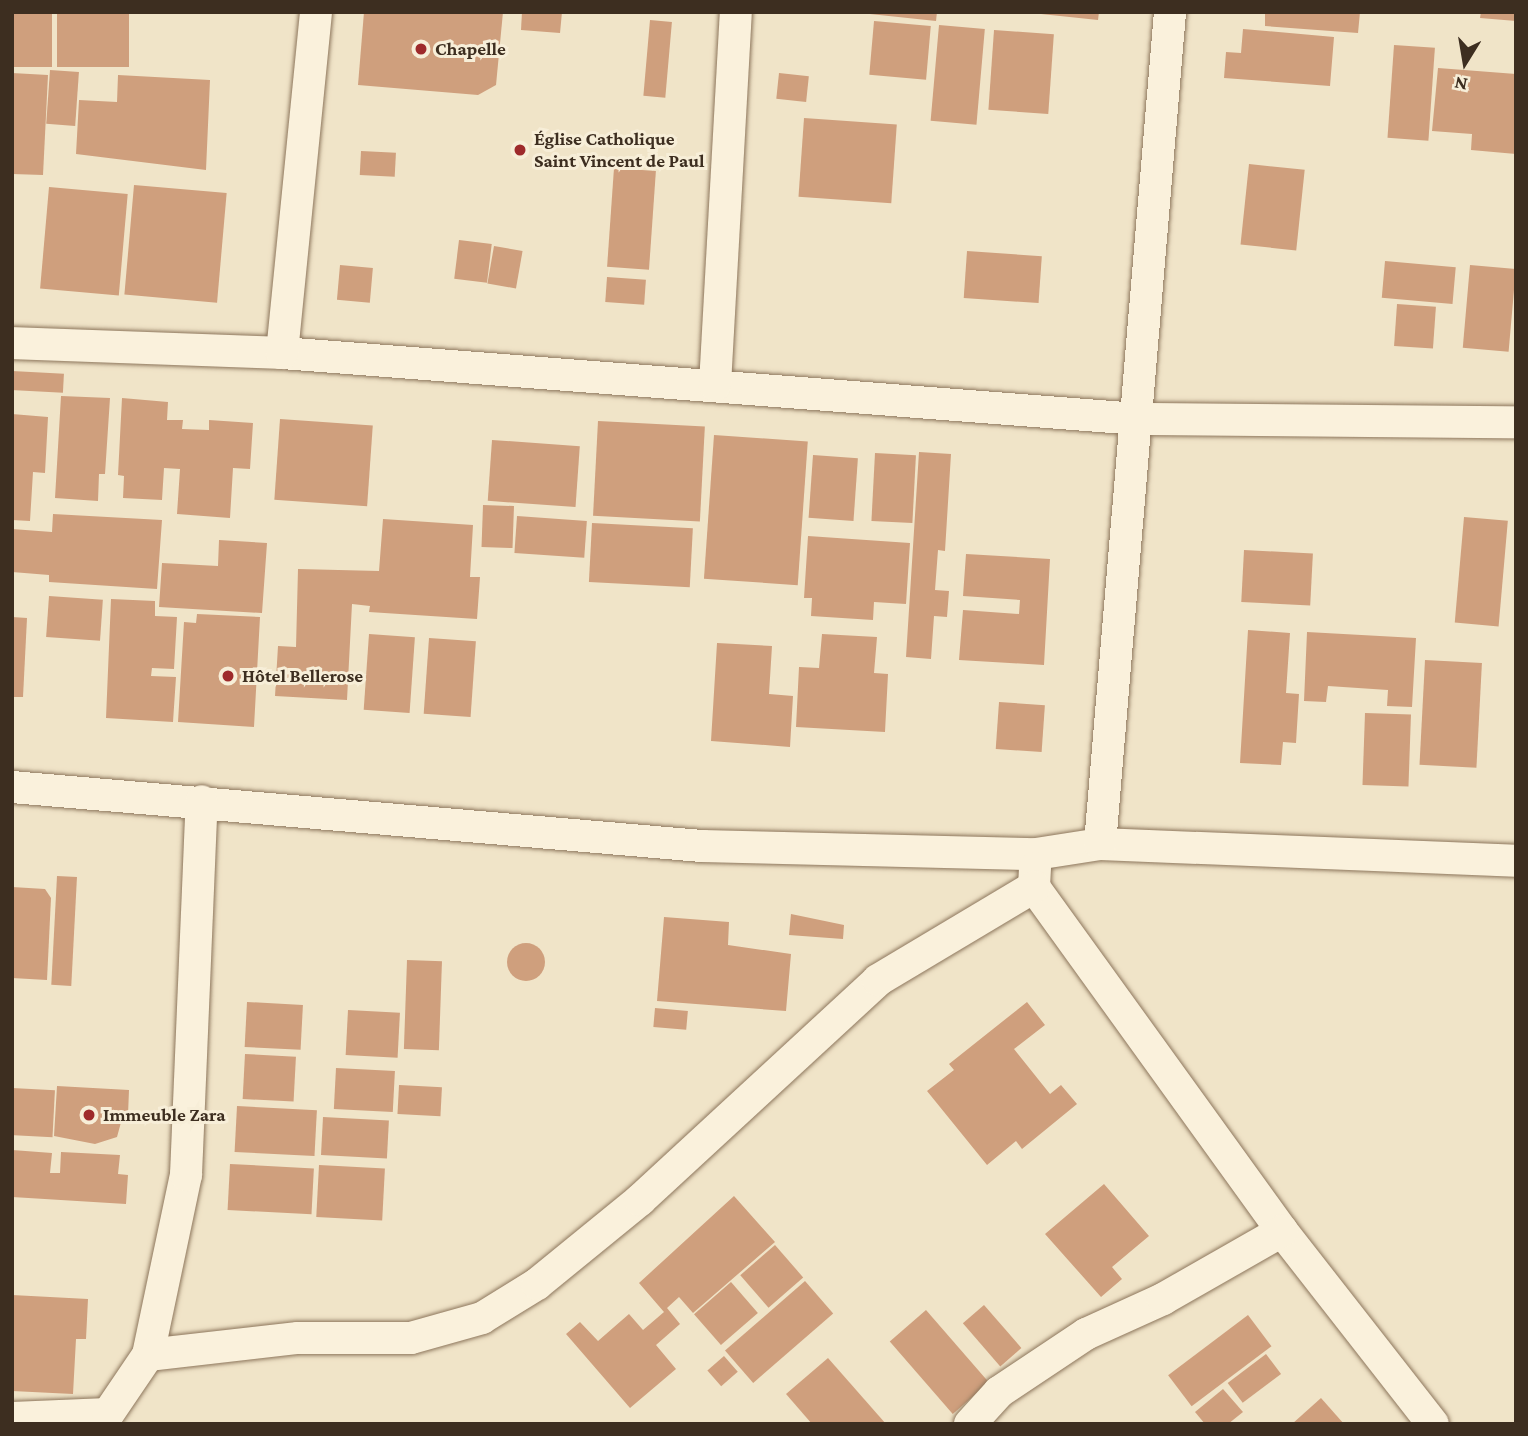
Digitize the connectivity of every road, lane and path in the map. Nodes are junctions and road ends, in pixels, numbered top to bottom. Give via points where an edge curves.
1 (316, 12) edge
2 (736, 12) edge
3 (1170, 12) edge
4 (12, 343) edge
5 (282, 353) junction
6 (715, 385) junction
7 (1138, 419) junction
8 (1516, 422) edge
9 (12, 787) edge
10 (202, 801) junction
11 (1100, 844) junction
12 (1036, 854) junction
13 (1516, 861) edge
14 (1034, 887) junction
15 (1282, 1231) junction
16 (148, 1355) junction
17 (12, 1418) edge
18 (108, 1419) edge
19 (970, 1424) edge
20 (1433, 1424) edge

1 - 5 street
2 - 6 street
3 - 7 street
4 - 5 street
5 - 6 street
6 - 7 street
7 - 8 street
7 - 11 street
9 - 10 street
10 - 12 street via 702,846
10 - 16 street via 186,1175
11 - 12 street
11 - 13 street
12 - 14 street
14 - 15 street
14 - 16 street via 878,980 640,1200 537,1284 482,1318 411,1338 298,1338
15 - 19 street via 1163,1299 1086,1334 999,1392
15 - 20 street
16 - 18 street
17 - 18 street

